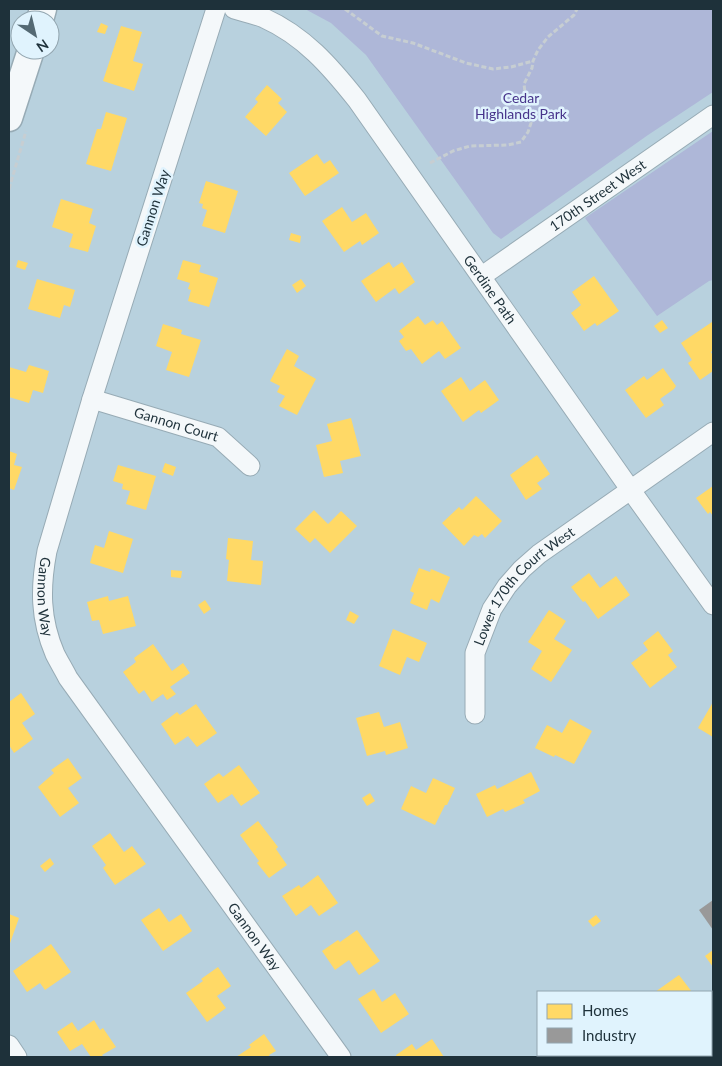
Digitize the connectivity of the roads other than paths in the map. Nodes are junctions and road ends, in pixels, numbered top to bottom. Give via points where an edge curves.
1 (216, 9) edge
2 (234, 9) edge
3 (28, 60) edge
4 (713, 115) edge
5 (9, 118) edge
6 (482, 276) junction
7 (92, 399) junction
8 (713, 432) edge
9 (250, 466) dead end
10 (630, 489) junction
11 (713, 605) edge
12 (476, 714) dead end
13 (9, 1045) edge
14 (17, 1057) edge
15 (341, 1057) edge

1 - 7 street, Gannon Way
2 - 6 street, Gerdine Path via 262,17 286,29 310,46 334,71
3 - 5 street
4 - 6 street, 170th Street West
6 - 10 street, Gerdine Path
7 - 9 street, Gannon Court via 218,437
7 - 15 street, Gannon Way via 42,576 42,602 55,654 68,678
8 - 10 street, Lower 170th Court West
10 - 11 street, Gerdine Path
10 - 12 street, Lower 170th Court West via 539,554 507,586 492,610 475,653
13 - 14 street

